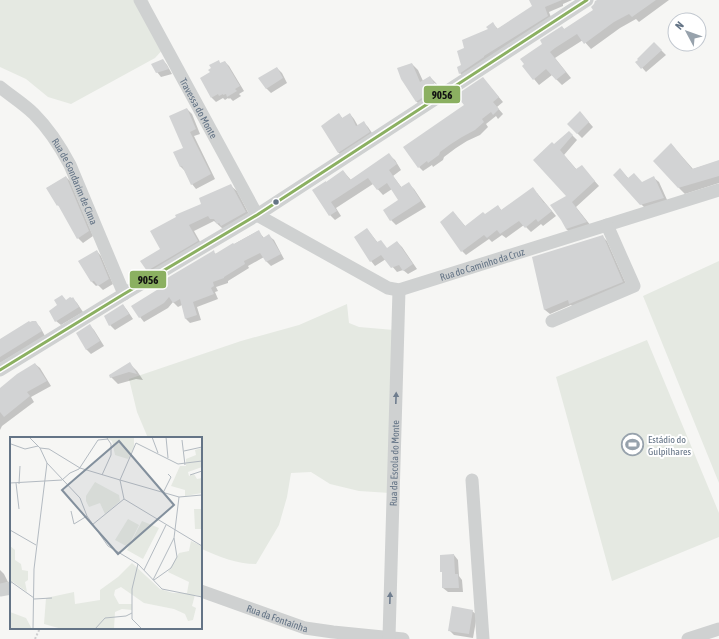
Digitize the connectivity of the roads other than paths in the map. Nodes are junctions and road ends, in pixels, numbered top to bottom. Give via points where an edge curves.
1 (140, 0) edge
2 (582, 1) edge
3 (0, 87) edge
4 (719, 190) edge
5 (257, 215) junction
6 (608, 225) junction
7 (399, 290) junction
8 (124, 294) junction
9 (552, 321) dead end
10 (0, 370) edge
11 (472, 480) dead end
12 (10, 588) edge
13 (0, 590) edge
14 (202, 591) edge
15 (719, 629) edge
16 (304, 633) edge
17 (389, 637) junction
18 (403, 639) edge
19 (483, 639) edge
20 (688, 639) edge

1 - 5 street, Travessa do Monte
2 - 5 street
3 - 8 street, Rua de Gondarim de Cima via 33,113 61,147
4 - 6 street, Rua do Caminho da Cruz
5 - 7 street via 388,288
5 - 8 street
6 - 7 street, Rua do Caminho da Cruz
6 - 9 street via 634,286
17 -> 7 street, Rua da Escola do Monte
8 - 10 street
11 - 19 street
12 - 13 street
14 - 16 street, Rua da Fontaínha
15 - 20 street
16 - 17 street, Rua da Fontaínha via 333,632
17 - 18 street, Rua da Fontaínha

